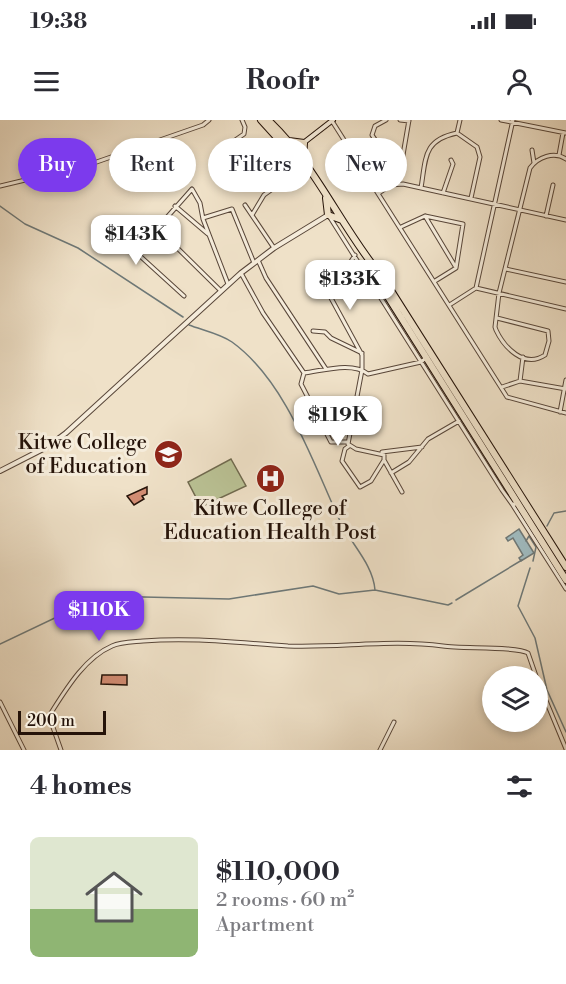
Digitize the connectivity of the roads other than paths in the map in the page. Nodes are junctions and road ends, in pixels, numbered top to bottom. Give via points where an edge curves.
1 (209, 120) edge
2 (242, 120) edge
3 (261, 120) edge
4 (268, 120) edge
5 (333, 120) edge
6 (386, 120) edge
7 (400, 120) edge
8 (460, 120) edge
9 (501, 120) edge
10 (409, 121) edge
11 (513, 122) edge
12 (457, 133) junction
13 (565, 133) edge
14 (238, 138) edge
15 (280, 138) edge
16 (286, 138) edge
17 (310, 138) edge
18 (374, 138) edge
19 (405, 138) edge
20 (532, 150) dead end
21 (559, 154) junction
22 (566, 159) edge
23 (534, 162) junction
24 (450, 168) dead end
25 (313, 176) edge
26 (553, 184) dead end
27 (0, 186) edge
28 (407, 186) edge
29 (421, 188) junction
30 (268, 192) edge
31 (379, 193) joint
32 (443, 193) junction
33 (326, 194) junction
34 (471, 199) junction
35 (245, 205) dead end
36 (494, 205) junction
37 (175, 206) junction
38 (336, 209) junction
39 (519, 210) junction
40 (252, 215) junction
41 (328, 215) junction
42 (425, 216) junction
43 (546, 216) junction
44 (203, 218) junction
45 (343, 220) junction
46 (566, 220) edge
47 (401, 227) junction
48 (157, 228) junction
49 (210, 235) junction
50 (274, 248) junction
51 (355, 255) junction
52 (256, 261) junction
53 (456, 268) junction
54 (506, 269) junction
55 (241, 273) junction
56 (435, 280) junction
57 (566, 282) edge
58 (228, 284) junction
59 (476, 288) junction
60 (221, 291) junction
61 (499, 293) junction
62 (184, 296) dead end
63 (451, 304) junction
64 (566, 309) edge
65 (497, 318) junction
66 (313, 331) dead end
67 (362, 353) junction
68 (426, 357) junction
69 (523, 357) junction
70 (326, 369) junction
71 (362, 370) junction
72 (304, 373) junction
73 (566, 380) edge
74 (520, 381) junction
75 (502, 387) junction
76 (565, 389) edge
77 (560, 412) junction
78 (566, 413) edge
79 (459, 421) junction
80 (348, 444) junction
81 (423, 447) junction
82 (380, 452) junction
83 (384, 460) junction
84 (0, 471) edge
85 (391, 473) junction
86 (402, 492) dead end
87 (515, 504) junction
88 (566, 567) edge
89 (566, 580) edge
90 (566, 589) edge
91 (533, 666) edge
92 (0, 702) edge
93 (548, 705) edge
94 (394, 723) dead end
95 (566, 749) edge
96 (24, 750) edge
97 (62, 750) edge
98 (380, 750) edge

1 - 27 street via 88,165
2 - 14 street via 244,134
3 - 15 highway
4 - 16 highway
5 - 17 street
5 - 31 street
6 - 18 street via 375,126
7 - 10 street
8 - 12 street
9 - 11 street
10 - 19 street
11 - 13 street
11 - 36 street
12 - 29 street via 444,136 429,147
12 - 34 street via 477,147 480,157
13 - 21 street
20 - 23 street
21 - 22 street
21 - 23 street
23 - 39 street via 526,175
24 - 32 street
25 - 33 highway
26 - 43 street
28 - 29 street
29 - 32 street
30 - 40 street
31 - 47 street
32 - 34 street
33 - 38 highway
33 - 41 highway
34 - 36 street
35 - 40 street
36 - 39 street
36 - 59 street
37 - 44 street via 192,189
37 - 48 street
37 - 49 street
38 - 41 street
38 - 45 highway
39 - 43 street
39 - 54 street
40 - 50 street
41 - 45 highway
41 - 50 street
41 - 51 street
42 - 47 street
42 - 53 street
42 - 53 street via 463,224
43 - 46 street
44 - 49 street
44 - 52 street via 232,209
45 - 68 highway
47 - 56 street
48 - 60 street
48 - 62 street via 138,252
49 - 58 street
50 - 52 street
51 - 67 street via 346,271 325,287
51 - 68 street
52 - 55 street
52 - 70 street
53 - 56 street
54 - 57 street
54 - 61 street
55 - 58 street
55 - 72 street
56 - 63 street
58 - 60 street
59 - 61 street
59 - 63 street
60 - 84 street via 66,433
61 - 64 street
61 - 65 street
63 - 75 street
65 - 69 street via 496,330 509,351
65 - 69 street via 548,331 545,355
66 - 67 street via 325,332
67 - 71 street
68 - 71 street via 368,374
68 - 79 street
68 - 87 highway
68 - 88 highway
69 - 74 street
70 - 71 street
70 - 72 street
71 - 80 street
72 - 80 street via 301,384 332,442
73 - 76 street
74 - 75 street
74 - 76 street
75 - 77 street via 514,401
76 - 77 street
77 - 78 street
79 - 81 street via 428,439
79 - 87 street
80 - 82 street
80 - 83 street via 342,461 360,487 371,481
81 - 82 street
81 - 85 street
82 - 83 street
83 - 85 street
85 - 86 street
87 - 89 highway
87 - 90 street
91 - 97 street via 528,653 515,649 403,643 286,646 208,639 127,643 111,646 83,668 49,716
92 - 96 street
93 - 95 street
94 - 98 street

